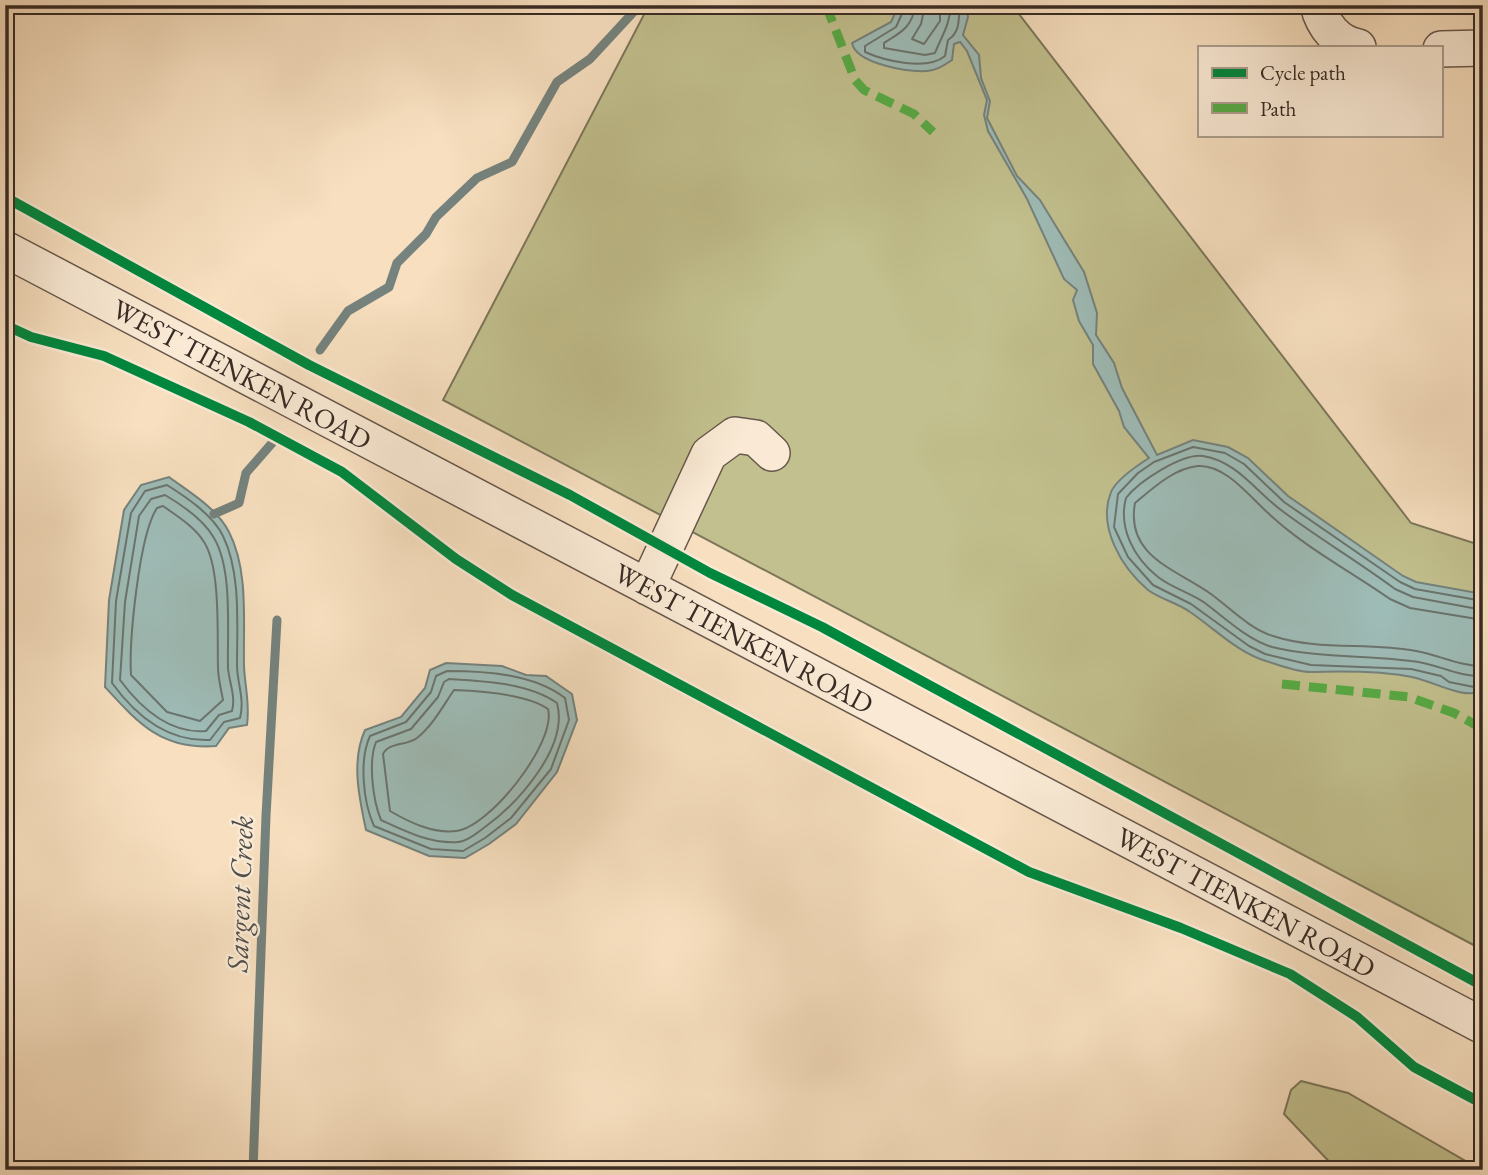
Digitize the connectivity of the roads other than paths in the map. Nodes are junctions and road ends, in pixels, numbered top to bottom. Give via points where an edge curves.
1 (1318, 5) edge
2 (1352, 46) edge
3 (1483, 48) edge
4 (1442, 49) edge
5 (5, 249) edge
6 (772, 453) dead end
7 (646, 587) junction
8 (1483, 1026) edge

1 - 2 street via 1327,28
3 - 4 street
5 - 7 street, WEST TIENKEN ROAD
6 - 7 street via 756,438 735,435 709,454
7 - 8 street, WEST TIENKEN ROAD

